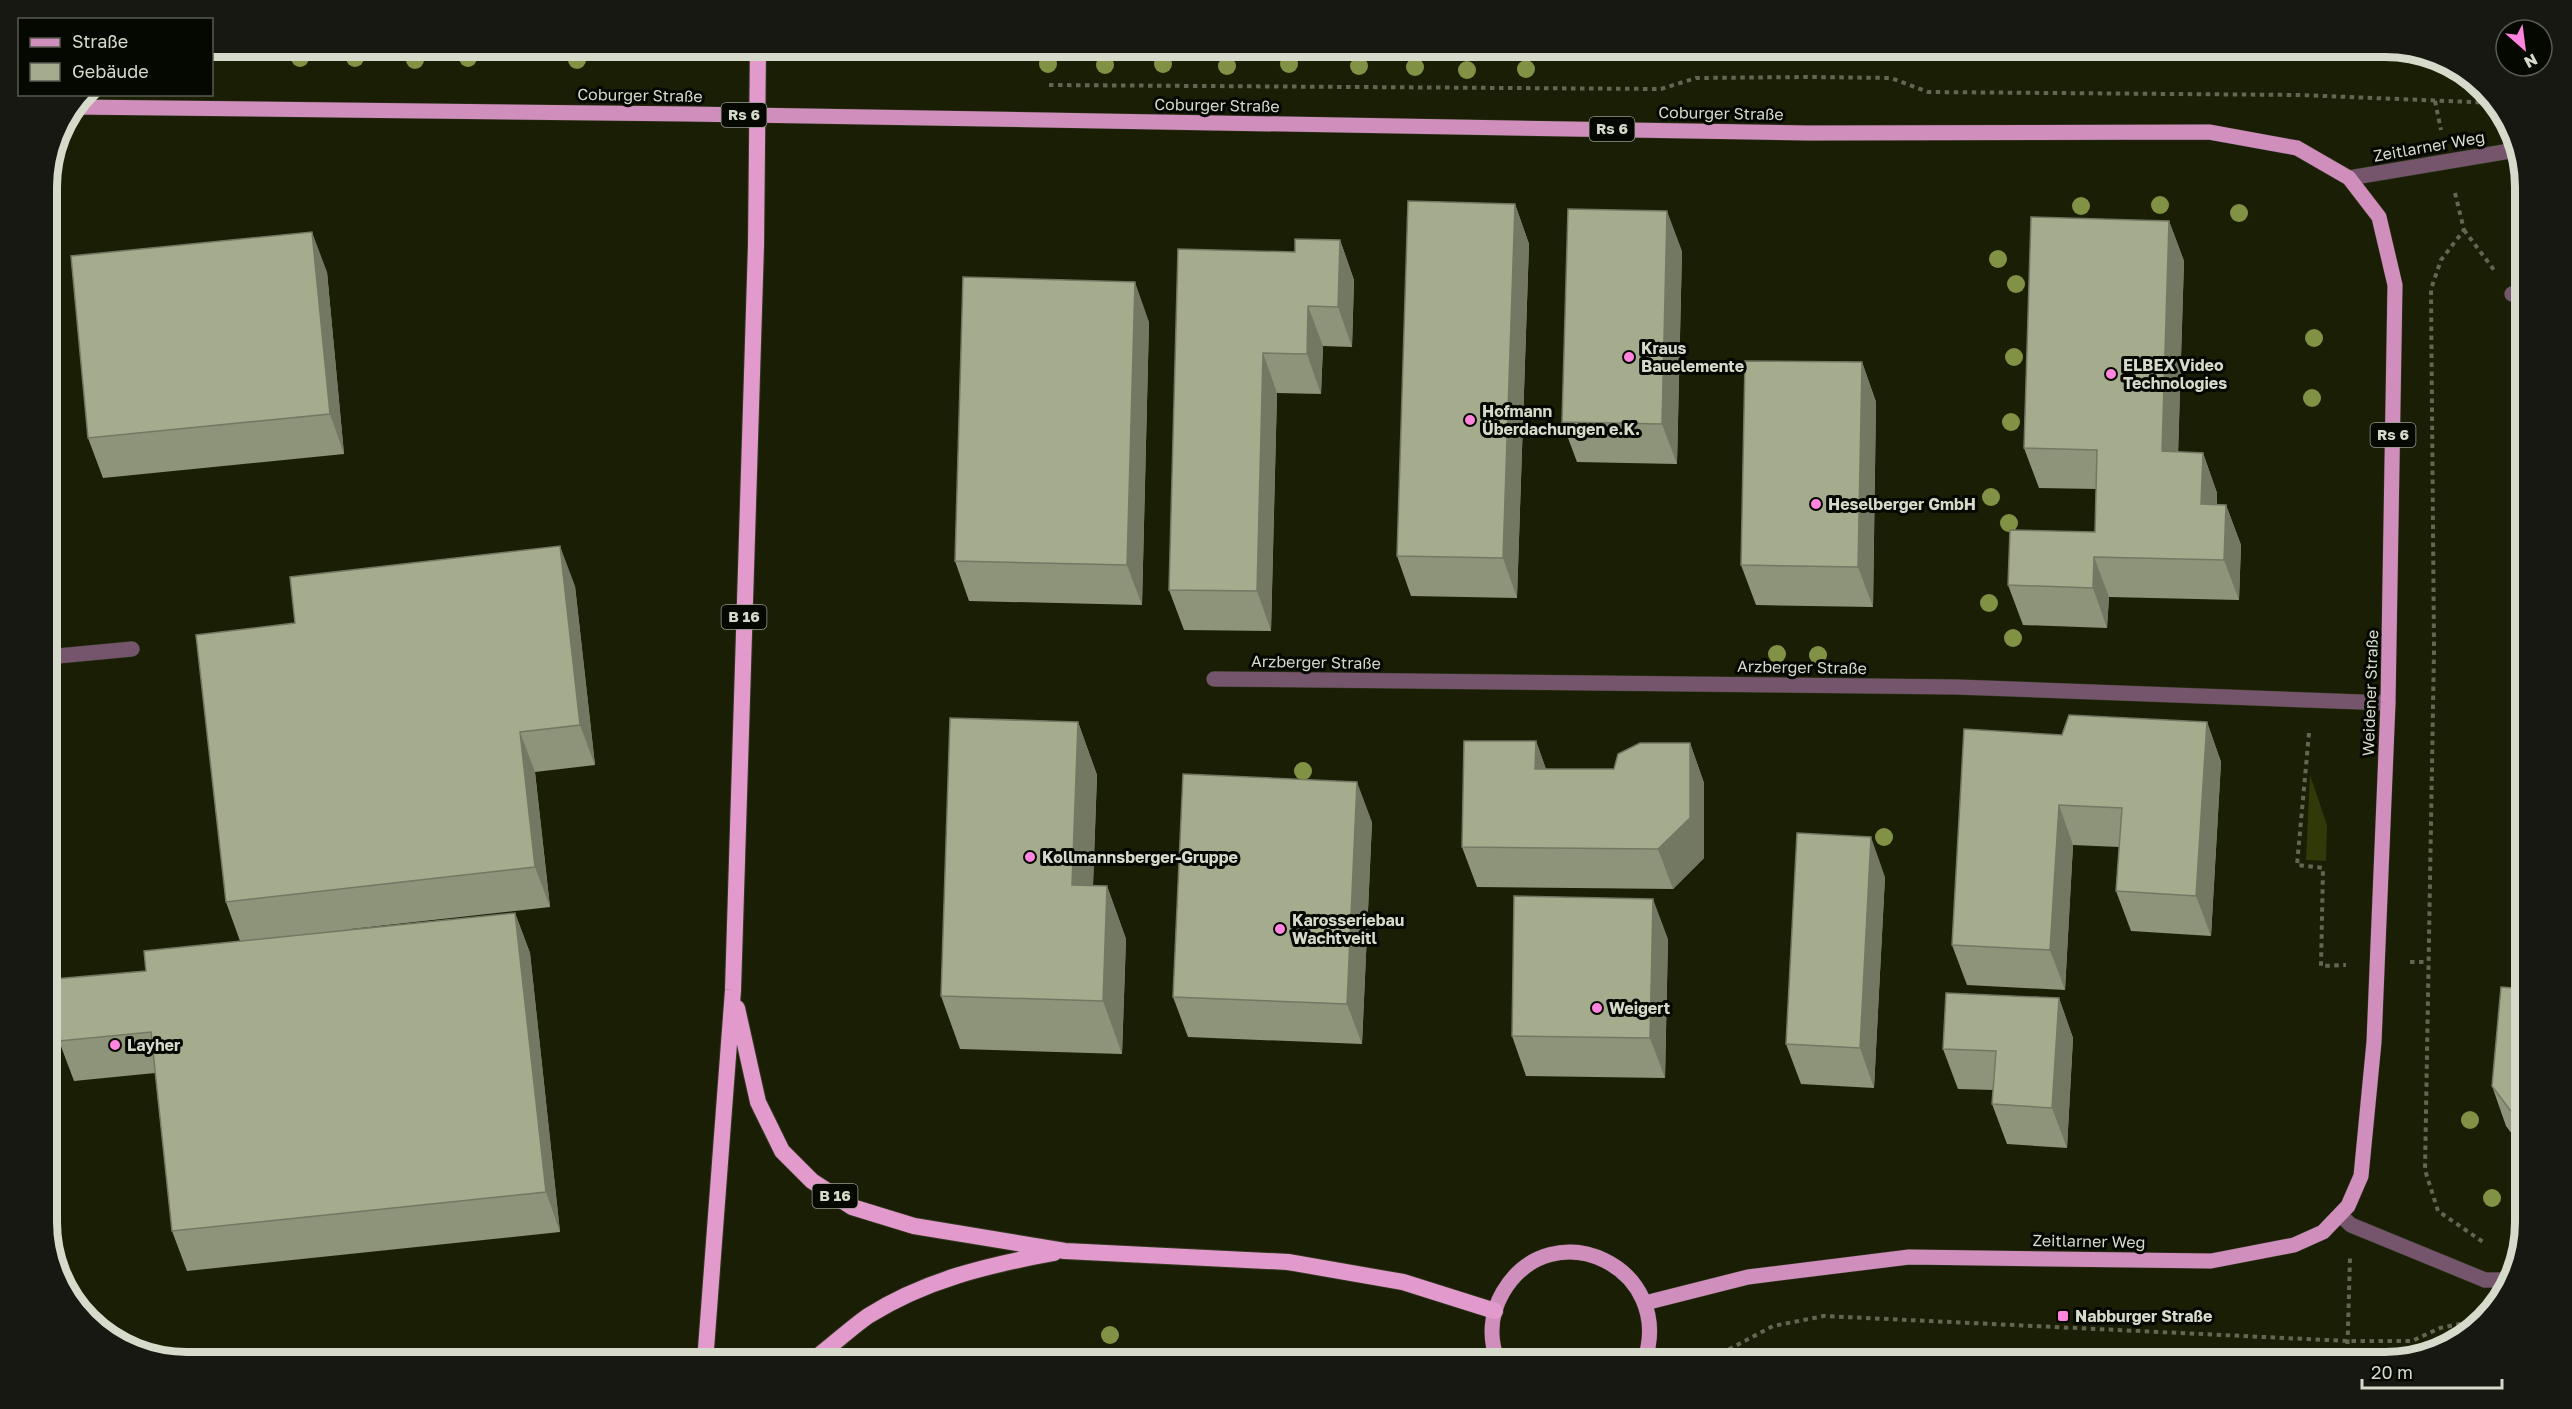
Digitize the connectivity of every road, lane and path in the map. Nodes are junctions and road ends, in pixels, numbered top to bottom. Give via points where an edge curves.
1 (758, 57) edge
2 (1038, 85) dead end
3 (2435, 101) junction
4 (2484, 103) edge
5 (84, 108) edge
6 (2510, 151) edge
7 (2447, 162) junction
8 (2349, 178) junction
9 (2464, 230) junction
10 (2515, 289) edge
11 (132, 649) dead end
12 (57, 656) edge
13 (1214, 678) dead end
14 (2312, 699) junction
15 (2388, 704) junction
16 (2321, 966) dead end
17 (733, 990) junction
18 (2345, 1220) junction
19 (1065, 1251) junction
20 (2486, 1280) junction
21 (2502, 1280) edge
22 (1645, 1303) junction
23 (1495, 1311) junction
24 (2467, 1322) edge
25 (2348, 1341) junction
26 (706, 1352) edge
27 (823, 1352) edge
28 (1494, 1352) edge
29 (1648, 1352) edge
30 (1724, 1352) edge
31 (2347, 1352) edge

1 - 17 highway, B 16, bridge via 756,245
2 - 3 path via 1661,89 1696,78 1809,77 1891,78 1928,92 2300,95
3 - 4 path
3 - 7 path
5 - 8 main road, Coburger Straße / Rs 6 via 1809,133 2209,132 2297,148
6 - 7 street, Zeitlarner Weg
7 - 8 street, Zeitlarner Weg
7 - 9 path
8 - 15 main road, Weidener Straße / Rs 6 via 2379,218 2396,285
9 - 10 path
9 - 20 path via 2441,260 2431,290 2434,649 2425,1170 2438,1211 2486,1242
11 - 12 street
13 - 14 street, Arzberger Straße via 1958,687
14 - 15 street, Arzberger Straße
14 - 16 path via 2297,865 2323,868
15 - 18 main road, Weidener Straße / Rs 6 via 2374,1042 2361,1176
17 - 19 highway, B 16 via 758,1102 782,1151 812,1181 852,1207 914,1226
17 - 26 highway, B 16
18 - 20 street
18 - 22 main road, Zeitlarner Weg via 2294,1245 2211,1261 1909,1257 1748,1277
18 - 25 path
19 - 23 highway via 1288,1262 1403,1282
19 - 27 highway via 936,1281 868,1316
20 - 21 street
22 - 23 main road via 1634,1282 1617,1266 1595,1256 1572,1252 1548,1255 1526,1266 1509,1282
22 - 29 main road via 1651,1326
23 - 28 main road via 1491,1326
24 - 25 path via 2440,1328 2412,1341
25 - 30 path via 1824,1316 1773,1326
25 - 31 path

